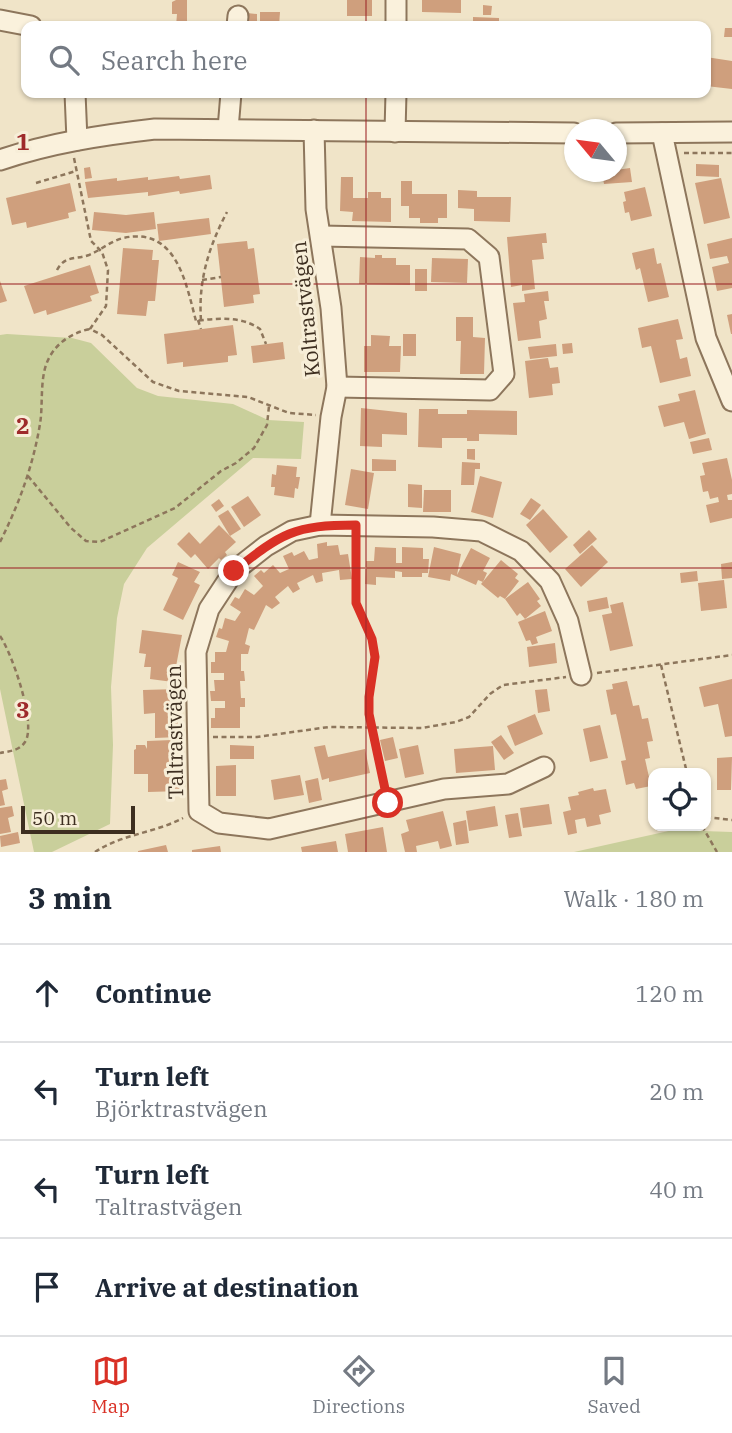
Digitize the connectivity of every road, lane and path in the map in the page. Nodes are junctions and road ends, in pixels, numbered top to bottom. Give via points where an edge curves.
1 (396, 0) edge
2 (0, 20) edge
3 (396, 21) edge
4 (21, 24) edge
5 (75, 98) edge
6 (231, 98) edge
7 (396, 98) edge
8 (228, 128) junction
9 (314, 130) junction
10 (395, 132) junction
11 (564, 132) edge
12 (732, 132) edge
13 (627, 133) edge
14 (662, 133) junction
15 (73, 141) junction
16 (667, 153) junction
17 (732, 153) edge
18 (0, 160) edge
19 (76, 170) junction
20 (36, 183) dead end
21 (227, 212) dead end
22 (321, 236) junction
23 (99, 249) junction
24 (57, 270) dead end
25 (221, 277) dead end
26 (202, 280) junction
27 (200, 320) junction
28 (90, 329) junction
29 (201, 329) dead end
30 (266, 344) dead end
31 (337, 387) junction
32 (732, 401) edge
33 (269, 406) junction
34 (331, 417) junction
35 (28, 476) junction
36 (320, 525) junction
37 (356, 525) junction
38 (0, 542) edge
39 (0, 635) edge
40 (732, 655) edge
41 (662, 665) junction
42 (581, 676) junction
43 (372, 726) junction
44 (198, 737) junction
45 (0, 754) edge
46 (544, 766) dead end
47 (686, 768) edge
48 (388, 803) junction
49 (199, 811) junction
50 (711, 818) edge
51 (732, 820) edge
52 (705, 831) edge
53 (106, 845) junction
54 (95, 852) edge
55 (108, 852) edge
56 (717, 852) edge

1 - 3 street
2 - 4 street
5 - 15 street
6 - 8 street
7 - 10 street
8 - 9 street
8 - 15 street via 155,129
9 - 10 street
9 - 22 street, Koltrastvägen
10 - 11 street
12 - 14 street
13 - 14 street
14 - 16 street
15 - 18 street
15 - 19 path
16 - 17 path
16 - 32 street via 706,338
19 - 20 path
19 - 23 path via 91,241
21 - 26 path
22 - 31 street, Koltrastvägen
22 - 31 street via 468,239 489,257 504,374 490,390
23 - 24 path via 69,258
23 - 27 path via 134,237 145,237 168,249 183,273 195,321
23 - 28 path via 108,270 106,306
25 - 26 path
26 - 27 path
27 - 29 path
27 - 30 path via 253,324
28 - 33 path via 153,382 179,390 247,397
28 - 35 path via 63,340 46,365 41,421
31 - 34 street, Koltrastvägen
33 - 34 path
33 - 35 path via 267,425 254,448 236,463 175,508 100,542 86,541 71,528
34 - 36 street, Koltrastvägen
35 - 38 path
36 - 37 street, Taltrastvägen
36 - 44 street, Taltrastvägen via 292,531 266,546 234,571 209,609 196,652
37 - 42 street, Taltrastvägen via 481,531 522,551 550,581 568,621
37 - 43 path via 356,603 375,657 369,697
39 - 45 path via 29,727 27,740 19,749
40 - 41 path
41 - 42 path
41 - 47 path
42 - 43 path via 503,685 469,717 456,722 422,728
43 - 44 path via 257,737
43 - 48 path
44 - 49 street, Taltrastvägen
46 - 48 street, Taltrastvägen via 508,784 444,789
48 - 49 street, Taltrastvägen via 269,829 219,823
49 - 53 path via 165,828
50 - 51 path
52 - 56 path
53 - 54 path
53 - 55 path

